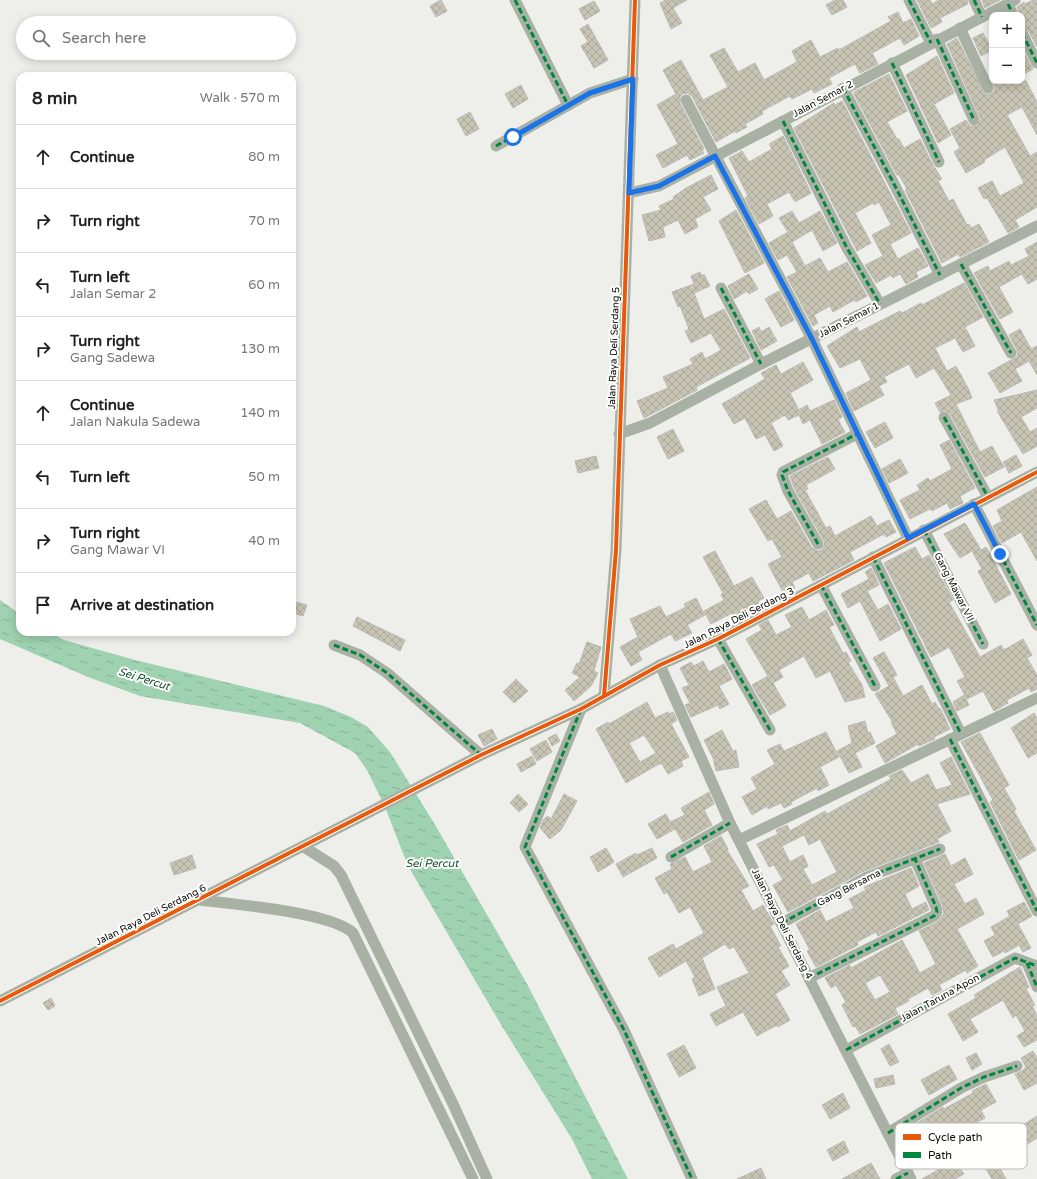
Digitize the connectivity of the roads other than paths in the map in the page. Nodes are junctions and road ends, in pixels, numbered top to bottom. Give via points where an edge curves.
1 (515, 0) edge
2 (635, 0) edge
3 (909, 0) edge
4 (974, 0) edge
5 (1011, 2) edge
6 (1013, 12) edge
7 (982, 17) junction
8 (960, 28) junction
9 (1025, 39) edge
10 (934, 41) junction
11 (892, 63) junction
12 (1037, 63) edge
13 (633, 79) junction
14 (844, 88) junction
15 (988, 88) dead end
16 (686, 100) dead end
17 (568, 105) junction
18 (783, 120) junction
19 (974, 120) dead end
20 (496, 146) dead end
21 (715, 156) junction
22 (939, 162) dead end
23 (630, 193) junction
24 (1037, 226) edge
25 (961, 264) junction
26 (940, 275) junction
27 (721, 288) dead end
28 (880, 304) junction
29 (812, 339) junction
30 (1011, 353) dead end
31 (761, 364) junction
32 (944, 417) dead end
33 (623, 434) junction
34 (857, 434) junction
35 (1037, 472) edge
36 (988, 497) junction
37 (974, 504) junction
38 (924, 530) junction
39 (908, 538) junction
40 (818, 544) dead end
41 (873, 557) junction
42 (821, 585) junction
43 (1037, 625) edge
44 (718, 639) junction
45 (983, 644) dead end
46 (334, 645) dead end
47 (660, 665) junction
48 (875, 686) dead end
49 (604, 696) junction
50 (1037, 698) edge
51 (581, 709) junction
52 (770, 730) dead end
53 (961, 734) junction
54 (950, 739) junction
55 (481, 755) junction
56 (446, 774) joint
57 (730, 823) junction
58 (739, 840) junction
59 (307, 845) junction
60 (940, 849) dead end
61 (670, 858) dead end
62 (915, 859) junction
63 (198, 900) junction
64 (1037, 911) edge
65 (782, 923) junction
66 (1032, 964) edge
67 (809, 978) junction
68 (1037, 987) edge
69 (0, 1001) edge
70 (846, 1050) junction
71 (1017, 1066) dead end
72 (904, 1123) edge
73 (895, 1129) edge
74 (888, 1133) junction
75 (895, 1147) edge
76 (910, 1176) edge
77 (473, 1179) edge
78 (487, 1179) edge
79 (692, 1179) edge
80 (896, 1179) edge

1 - 17 street
2 - 13 street, Jalan Raya Deli Serdang 5
3 - 10 street
4 - 7 street
5 - 6 street
5 - 7 street, Jalan Semar 2
7 - 8 street, Jalan Semar 2
8 - 10 street, Jalan Semar 2
8 - 15 street
9 - 12 street
10 - 11 street, Jalan Semar 2
10 - 19 street
11 - 14 street, Jalan Semar 2
11 - 22 street
13 - 17 street via 590,93
13 - 23 street, Jalan Raya Deli Serdang 5
14 - 18 street, Jalan Semar 2
14 - 26 street
16 - 21 street
17 - 20 street
18 - 21 street, Jalan Semar 2
18 - 28 street via 848,248
21 - 23 street, Jalan Semar 2 via 659,186
21 - 29 street
23 - 33 street, Jalan Raya Deli Serdang 5
24 - 25 street, Jalan Semar 1
25 - 26 street, Jalan Semar 1
25 - 30 street
26 - 28 street, Jalan Semar 1
27 - 31 street
28 - 29 street, Jalan Semar 1
29 - 31 street, Jalan Semar 1
29 - 34 street
31 - 33 street, Jalan Semar 1 via 650,423
32 - 36 street
33 - 49 street, Jalan Raya Deli Serdang 5
34 - 39 street
34 - 40 street via 782,472 788,491
35 - 36 street, Jalan Raya Deli Serdang 3
36 - 37 street, Jalan Raya Deli Serdang 3
37 - 38 street, Jalan Raya Deli Serdang 3
37 - 43 street
38 - 39 street, Jalan Raya Deli Serdang 3
38 - 45 street, Gang Mawar VII
39 - 41 street, Jalan Raya Deli Serdang 3
41 - 42 street, Jalan Raya Deli Serdang 3
41 - 53 street
42 - 44 street, Jalan Raya Deli Serdang 3
42 - 48 street
44 - 47 street, Jalan Raya Deli Serdang 3
44 - 52 street
46 - 55 street via 360,655 387,673
47 - 49 street, Jalan Raya Deli Serdang 3
47 - 57 street, Jalan Raya Deli Serdang 4
49 - 51 street, Jalan Raya Deli Serdang 3
50 - 53 street
51 - 55 street, Jalan Raya Deli Serdang 3
51 - 79 street via 525,848 624,1030
53 - 54 street
54 - 58 street
54 - 64 street
55 - 56 street, Jalan Raya Deli Serdang 3
56 - 59 street, Jalan Raya Deli Serdang 6
57 - 58 street, Jalan Raya Deli Serdang 4
57 - 61 street
58 - 65 street, Jalan Raya Deli Serdang 4
59 - 63 street, Jalan Raya Deli Serdang 6
59 - 78 street via 334,866 341,875
60 - 62 street, Gang Bersama
62 - 65 street, Gang Bersama via 865,878
62 - 67 street via 936,907 937,912 934,916
63 - 69 street, Jalan Raya Deli Serdang 6
63 - 77 street via 247,905 320,918 336,923 353,933
65 - 67 street, Jalan Raya Deli Serdang 4
66 - 68 street
66 - 70 street, Jalan Taruna Apon via 1016,958 1002,964
67 - 70 street, Jalan Raya Deli Serdang 4
70 - 74 street, Jalan Raya Deli Serdang 4
71 - 72 street via 961,1088
73 - 74 street
74 - 75 street, Jalan Raya Deli Serdang 4
76 - 80 street

